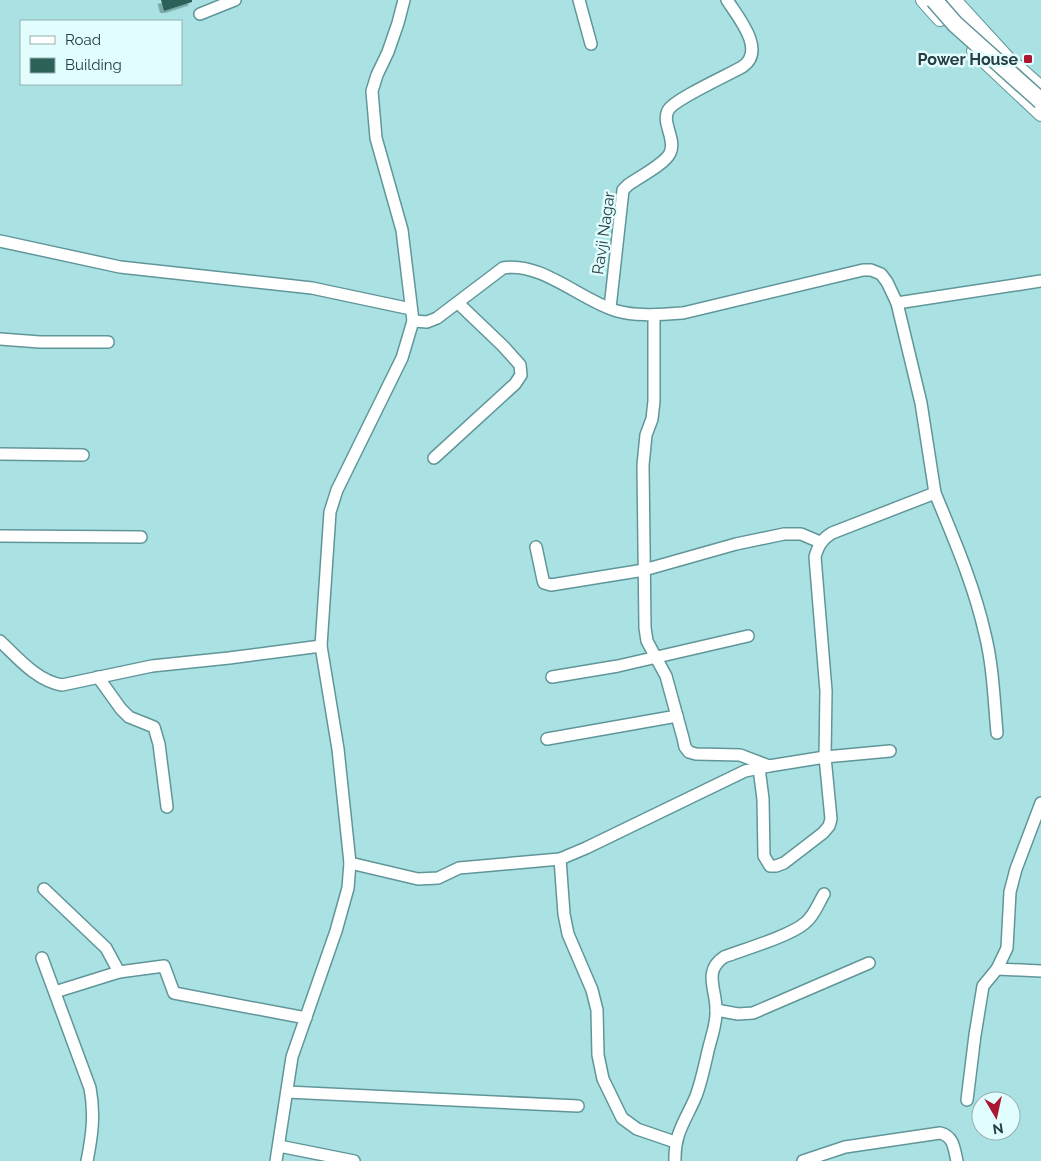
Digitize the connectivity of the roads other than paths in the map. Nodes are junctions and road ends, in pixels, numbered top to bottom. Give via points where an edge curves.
1 (235, 0) edge
2 (404, 0) edge
3 (579, 0) edge
4 (726, 0) edge
5 (923, 0) edge
6 (934, 0) edge
7 (955, 1) edge
8 (200, 14) dead end
9 (941, 20) junction
10 (591, 44) dead end
11 (1041, 88) edge
12 (1041, 101) edge
13 (1041, 114) edge
14 (0, 241) edge
15 (1041, 281) edge
16 (458, 302) junction
17 (897, 303) junction
18 (610, 308) junction
19 (412, 315) junction
20 (654, 315) junction
21 (0, 339) edge
22 (108, 342) dead end
23 (0, 454) edge
24 (83, 455) dead end
25 (434, 458) dead end
26 (935, 494) junction
27 (0, 536) edge
28 (141, 537) dead end
29 (820, 542) junction
30 (536, 547) dead end
31 (644, 570) junction
32 (748, 636) dead end
33 (0, 641) edge
34 (321, 646) junction
35 (657, 658) junction
36 (98, 677) junction
37 (552, 677) dead end
38 (677, 716) junction
39 (997, 733) dead end
40 (546, 739) dead end
41 (890, 751) dead end
42 (825, 757) junction
43 (764, 767) junction
44 (1041, 803) edge
45 (167, 807) dead end
46 (560, 859) junction
47 (350, 863) junction
48 (44, 889) dead end
49 (824, 894) dead end
50 (42, 958) dead end
51 (869, 963) dead end
52 (997, 969) junction
53 (1041, 971) edge
54 (118, 972) junction
55 (55, 992) junction
56 (716, 1010) junction
57 (306, 1018) junction
58 (286, 1092) junction
59 (967, 1100) dead end
60 (578, 1106) dead end
61 (675, 1142) junction
62 (278, 1146) junction
63 (87, 1161) edge
64 (276, 1161) edge
65 (354, 1161) edge
66 (675, 1161) edge
67 (803, 1161) edge
68 (957, 1161) edge

1 - 8 street
2 - 19 street via 372,91 376,138 402,230
3 - 10 street
4 - 18 street, Ravji Nagar via 752,42 752,55 742,67 670,107 666,117 672,147 670,154 623,190
5 - 9 main road
6 - 12 highway, bridge via 955,24
7 - 9 street
7 - 11 main road via 1007,58
9 - 13 main road
14 - 19 street via 120,267 312,288
15 - 17 street
16 - 18 street via 503,268 512,266 545,276
16 - 19 street via 427,322
16 - 25 street via 520,365 521,375
17 - 20 street via 881,274 863,270 693,311
17 - 26 street via 922,403
18 - 20 street
19 - 34 street via 402,358 337,490 330,512
20 - 31 street via 654,401 643,465
21 - 22 street
23 - 24 street
26 - 29 street via 832,533
26 - 39 street via 967,573 985,634
27 - 28 street
29 - 31 street via 792,533 736,544
29 - 42 street via 815,557 826,691
30 - 31 street via 547,585
31 - 35 street via 645,628 647,641
32 - 35 street
33 - 36 street via 51,683 62,685
34 - 36 street via 152,666
34 - 47 street via 338,749
35 - 37 street
35 - 38 street via 666,676
36 - 45 street via 120,709 129,717 154,727
38 - 40 street
38 - 43 street via 688,752 740,755
41 - 42 street
42 - 43 street
42 - 43 street via 829,826 776,866 770,866 764,856
43 - 46 street via 723,781
44 - 52 street via 1016,869 1010,892 1007,948
46 - 47 street via 459,868 428,879
46 - 61 street via 568,934 597,1010 598,1055 603,1079 622,1118 637,1129
47 - 57 street via 348,888 336,931
48 - 54 street via 106,948
49 - 56 street via 804,924 717,962 712,979
50 - 55 street
51 - 56 street via 753,1013
52 - 53 street
52 - 59 street via 983,986
54 - 55 street
54 - 57 street via 164,966 174,994
55 - 63 street via 86,1074 93,1104 94,1124
56 - 61 street via 700,1085
57 - 58 street via 292,1057
58 - 60 street
58 - 62 street
61 - 66 street
62 - 64 street
62 - 65 street
67 - 68 street via 845,1147 940,1134 951,1138

